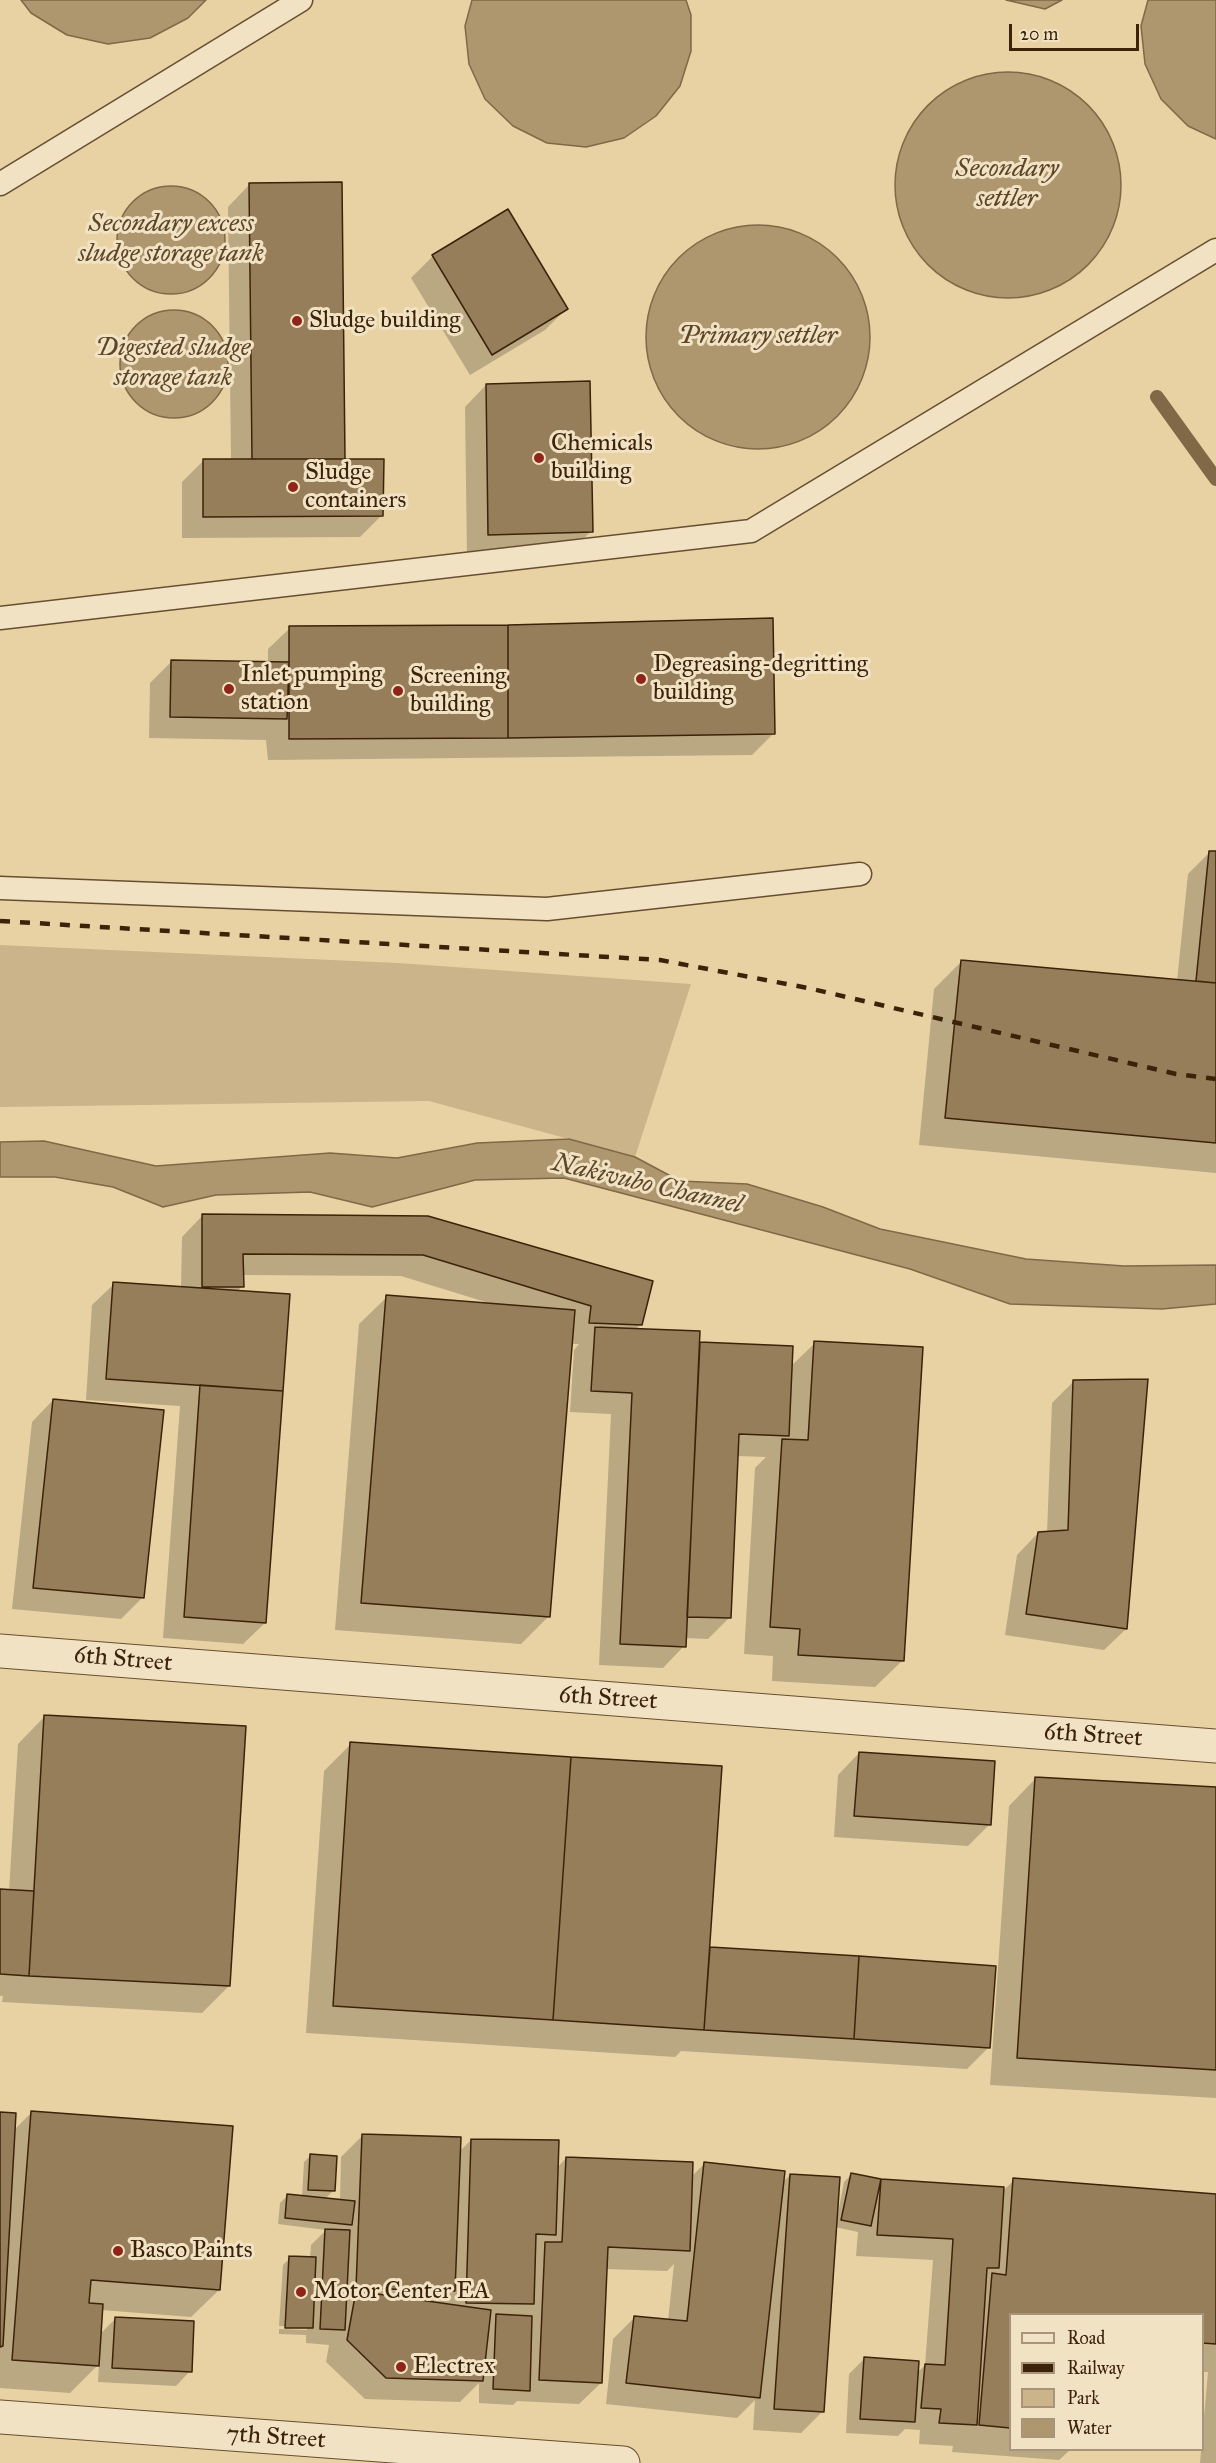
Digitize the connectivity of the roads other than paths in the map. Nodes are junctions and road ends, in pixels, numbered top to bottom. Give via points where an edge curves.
1 (301, 0) edge
2 (0, 184) edge
3 (1216, 250) edge
4 (0, 618) edge
5 (860, 874) dead end
6 (0, 888) edge
7 (0, 1651) edge
8 (1216, 1746) edge
9 (0, 2417) edge
10 (286, 2451) edge
11 (623, 2463) edge

1 - 2 lane
3 - 4 lane via 751,531
5 - 6 lane via 547,909
7 - 8 street, 6th Street
9 - 10 street, 7th Street
10 - 11 street, 7th Street

